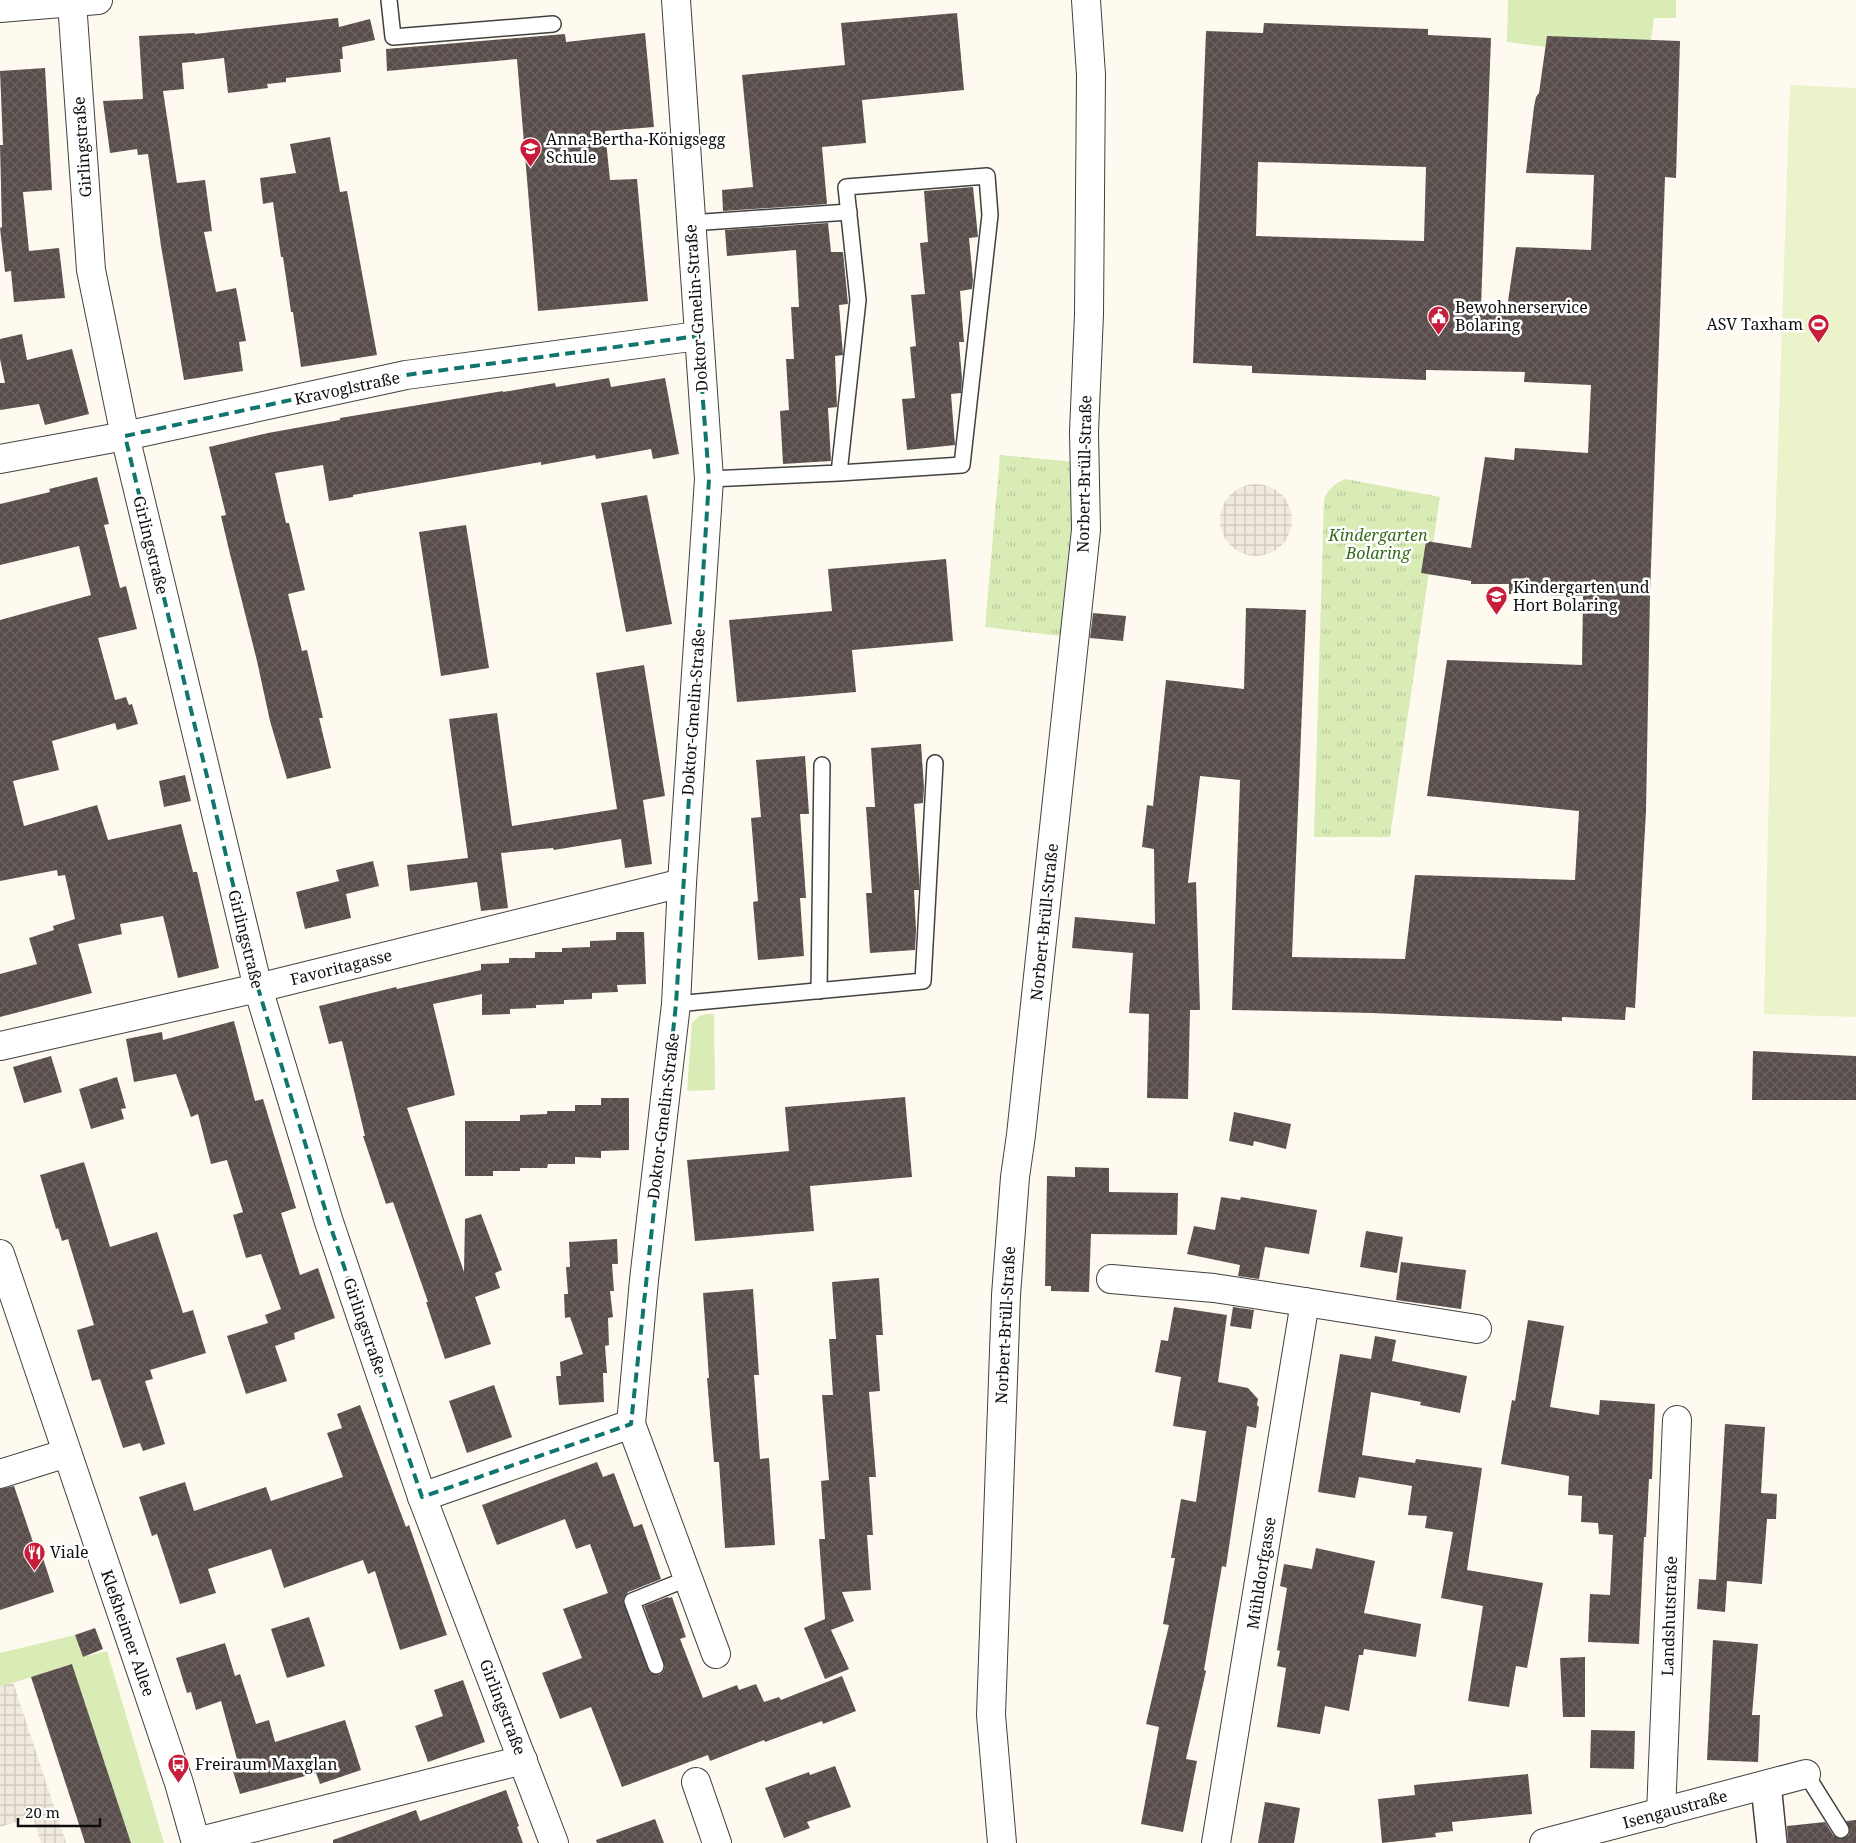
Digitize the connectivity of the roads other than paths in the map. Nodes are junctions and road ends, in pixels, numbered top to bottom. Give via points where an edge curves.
1 (389, 0) edge
2 (676, 0) edge
3 (1086, 0) edge
4 (85, 1) edge
5 (0, 8) edge
6 (553, 24) dead end
7 (849, 212) junction
8 (690, 223) junction
9 (698, 336) junction
10 (125, 436) junction
11 (0, 459) edge
12 (839, 473) junction
13 (709, 479) junction
14 (935, 763) dead end
15 (822, 765) dead end
16 (682, 883) junction
17 (258, 988) junction
18 (819, 991) junction
19 (676, 1004) junction
20 (0, 1046) edge
21 (0, 1254) edge
22 (1112, 1279) dead end
23 (1305, 1302) junction
24 (1477, 1329) dead end
25 (1677, 1420) dead end
26 (632, 1424) junction
27 (67, 1453) junction
28 (0, 1474) edge
29 (422, 1497) junction
30 (689, 1578) junction
31 (716, 1654) dead end
32 (656, 1666) dead end
33 (523, 1760) junction
34 (1806, 1774) joint
35 (696, 1782) dead end
36 (1766, 1785) junction
37 (1661, 1812) junction
38 (1841, 1830) dead end
39 (196, 1843) edge
40 (554, 1843) edge
41 (717, 1843) edge
42 (1002, 1843) edge
43 (1216, 1843) edge
44 (1544, 1843) edge
45 (1765, 1843) edge
46 (1779, 1843) edge

1 - 6 lane via 393,37
2 - 8 street, Doktor-Gmelin-Straße
3 - 42 street, Norbert-Brüll-Straße via 1091,75 1089,314 1084,432 1086,530 1015,1177 1006,1295 991,1715
4 - 5 street
4 - 10 street, Girlingstraße via 91,270
7 - 8 lane
7 - 12 lane via 858,300
7 - 12 lane via 846,187 987,176 990,214 962,465
8 - 9 street, Doktor-Gmelin-Straße
9 - 10 street, Kravoglstraße via 406,375
9 - 13 street, Doktor-Gmelin-Straße
10 - 11 street, Kravoglstraße
10 - 17 street, Girlingstraße
12 - 13 lane
13 - 16 street, Doktor-Gmelin-Straße
14 - 18 lane via 923,981
15 - 18 lane
16 - 17 street, Favoritagasse
16 - 19 street, Doktor-Gmelin-Straße
17 - 20 street, Favoritagasse
17 - 29 street, Girlingstraße via 330,1222
18 - 19 lane
19 - 26 street, Doktor-Gmelin-Straße via 644,1280
21 - 27 street, Kleßheimer Allee
22 - 23 street via 1214,1288
23 - 24 street
23 - 43 street, Mühldorfgasse
25 - 37 street, Landshutstraße
26 - 29 street
26 - 30 street, Doktor-Gmelin-Straße
27 - 28 street
27 - 39 street, Kleßheimer Allee via 179,1782
29 - 33 street, Girlingstraße
30 - 31 street, Doktor-Gmelin-Straße
30 - 32 lane via 632,1600
33 - 39 street, Kleßheimer Allee
33 - 40 street, Girlingstraße
34 - 36 street, Isengaustraße
34 - 38 lane
35 - 41 street
36 - 37 street, Isengaustraße
36 - 45 lane
36 - 46 lane
37 - 44 street, Isengaustraße

